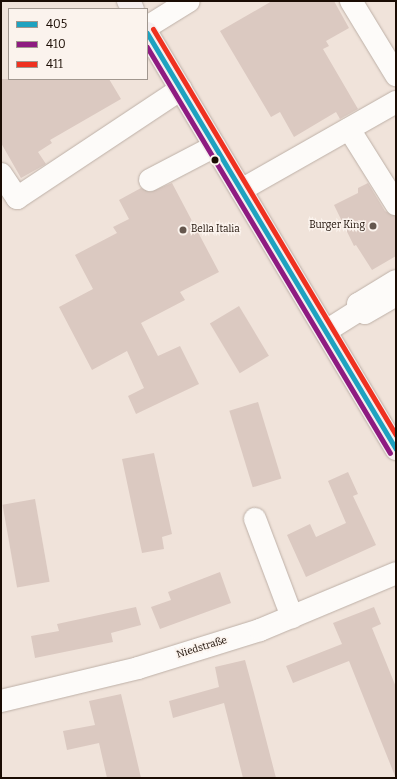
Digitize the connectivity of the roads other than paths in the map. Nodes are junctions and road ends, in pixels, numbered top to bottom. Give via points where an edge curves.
1 (189, 1) edge
2 (351, 1) edge
3 (148, 26) edge
4 (148, 35) edge
5 (396, 76) edge
6 (181, 90) junction
7 (396, 102) edge
8 (349, 129) junction
9 (215, 146) junction
10 (1, 174) edge
11 (150, 180) dead end
12 (241, 190) junction
13 (396, 204) edge
14 (396, 282) edge
15 (396, 295) edge
16 (359, 306) junction
17 (326, 331) junction
18 (396, 449) edge
19 (255, 519) dead end
20 (396, 573) edge
21 (292, 617) junction
22 (1, 701) edge

1 - 3 street
2 - 5 street
4 - 6 main road
6 - 9 main road
6 - 10 street via 16,198
7 - 8 street
8 - 12 street
8 - 13 street
9 - 11 street
9 - 12 main road
12 - 17 main road
14 - 16 street
15 - 16 street via 365,313
16 - 17 street
17 - 18 main road
19 - 21 street
20 - 21 street, Niedstraße
21 - 22 street, Niedstraße via 138,668

